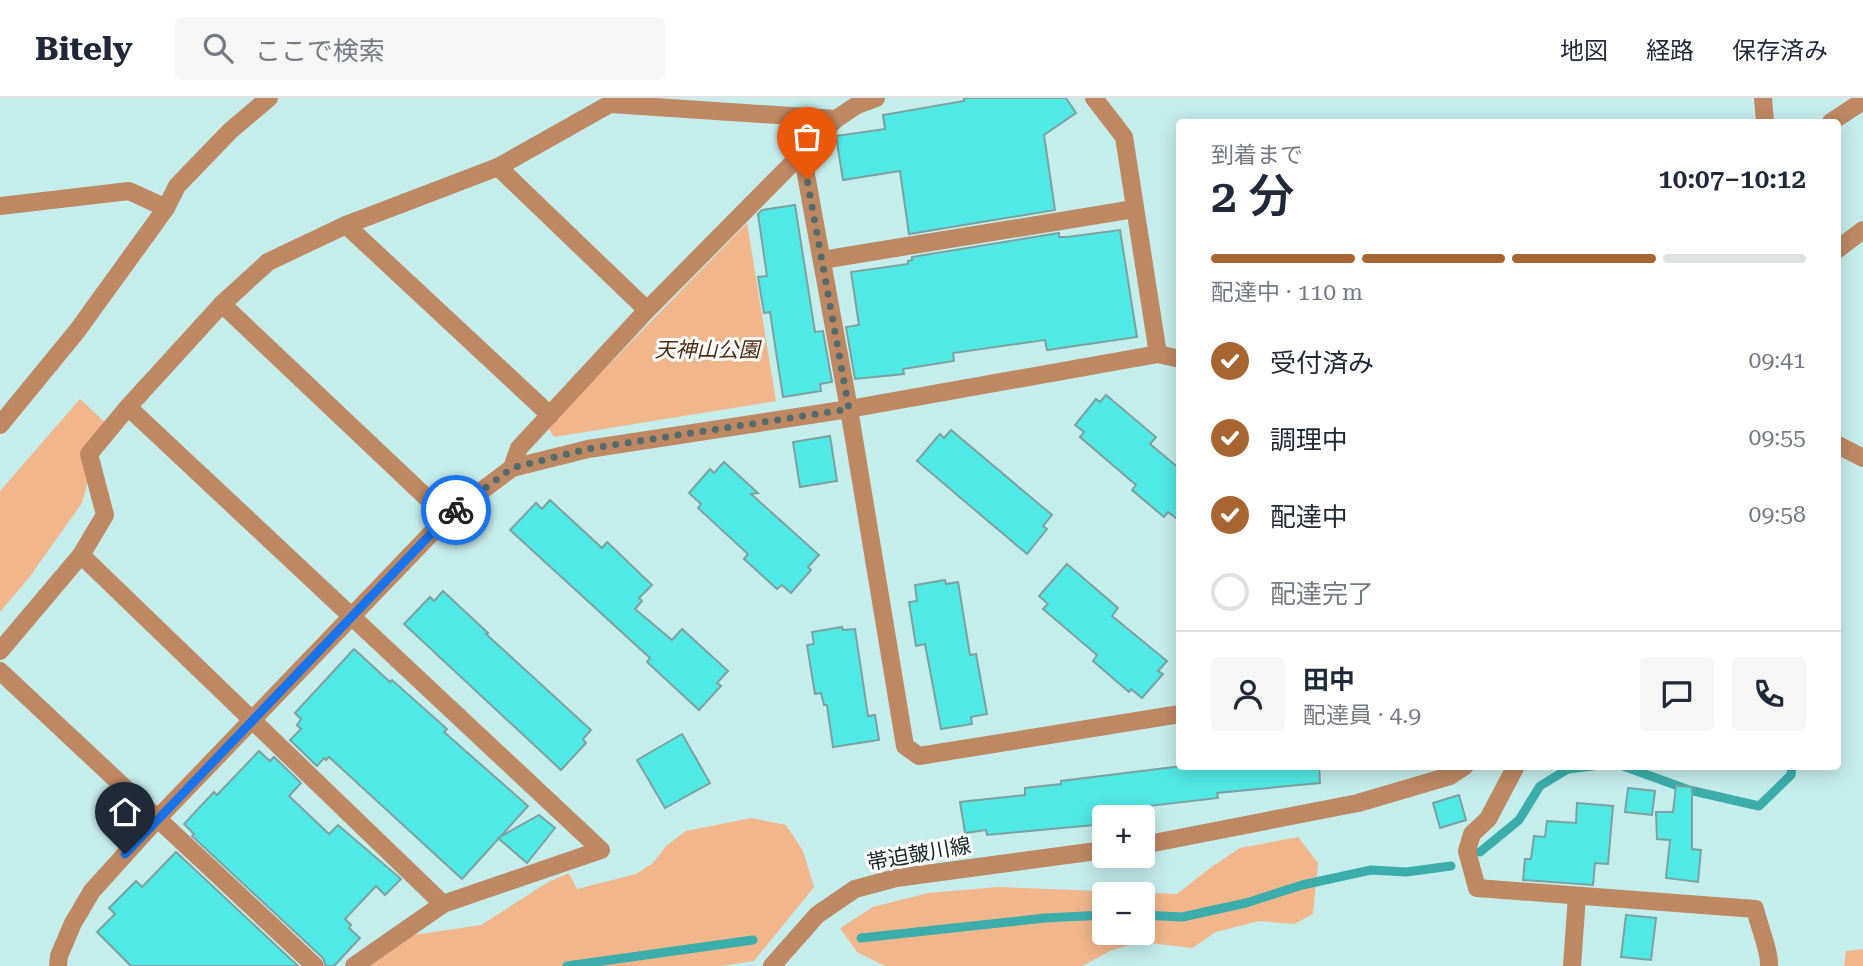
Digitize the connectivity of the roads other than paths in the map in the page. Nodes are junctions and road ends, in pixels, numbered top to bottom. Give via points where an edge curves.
1 (269, 98) edge
2 (876, 98) edge
3 (1094, 98) edge
4 (1763, 98) edge
5 (1863, 101) edge
6 (749, 105) edge
7 (836, 119) junction
8 (1766, 119) edge
9 (1836, 119) edge
10 (802, 153) junction
11 (498, 167) junction
12 (0, 206) edge
13 (166, 208) junction
14 (1134, 209) junction
15 (346, 225) junction
16 (1863, 230) edge
17 (1841, 247) edge
18 (822, 260) junction
19 (222, 304) junction
20 (647, 310) junction
21 (1158, 354) junction
22 (1176, 358) edge
23 (128, 407) junction
24 (849, 409) junction
25 (550, 415) junction
26 (0, 425) edge
27 (1841, 447) edge
28 (1863, 458) edge
29 (512, 468) junction
30 (447, 517) junction
31 (81, 555) junction
32 (352, 616) junction
33 (0, 651) edge
34 (0, 671) edge
35 (1176, 715) edge
36 (253, 719) junction
37 (1459, 770) edge
38 (1514, 770) edge
39 (158, 818) junction
40 (1155, 843) edge
41 (1092, 852) edge
42 (1577, 896) junction
43 (443, 904) junction
44 (58, 966) edge
45 (315, 966) edge
46 (354, 966) edge
47 (772, 966) edge
48 (1572, 966) edge
49 (1769, 966) edge

1 - 13 street via 177,186
2 - 7 street
3 - 14 street via 1124,137
4 - 8 street
5 - 9 street
6 - 7 street
6 - 11 street via 610,104
7 - 10 street
10 - 18 street
10 - 20 street
11 - 15 street
11 - 20 street
12 - 13 street via 129,191
13 - 26 street via 77,331
14 - 18 street
14 - 21 street
15 - 19 street via 268,262
15 - 25 street
16 - 17 street
18 - 24 street
19 - 23 street
19 - 30 street
20 - 25 street
21 - 22 street
21 - 24 street
23 - 31 street via 89,454 105,514
23 - 32 street
24 - 29 street via 587,449
24 - 35 street via 905,746 919,756
25 - 29 street via 519,448
27 - 28 street
29 - 30 street
30 - 32 street
31 - 33 street
31 - 36 street
32 - 36 street
32 - 43 street via 601,850
34 - 39 street
36 - 39 street
36 - 43 street
37 - 40 street via 1358,803
38 - 42 street via 1488,819 1472,834 1467,851 1477,888
39 - 44 street via 92,891 73,923
39 - 45 street
41 - 47 street, 帯迫皷川線 via 896,878 855,889 817,915
42 - 48 street
42 - 49 street via 1755,909 1770,955
43 - 46 street

